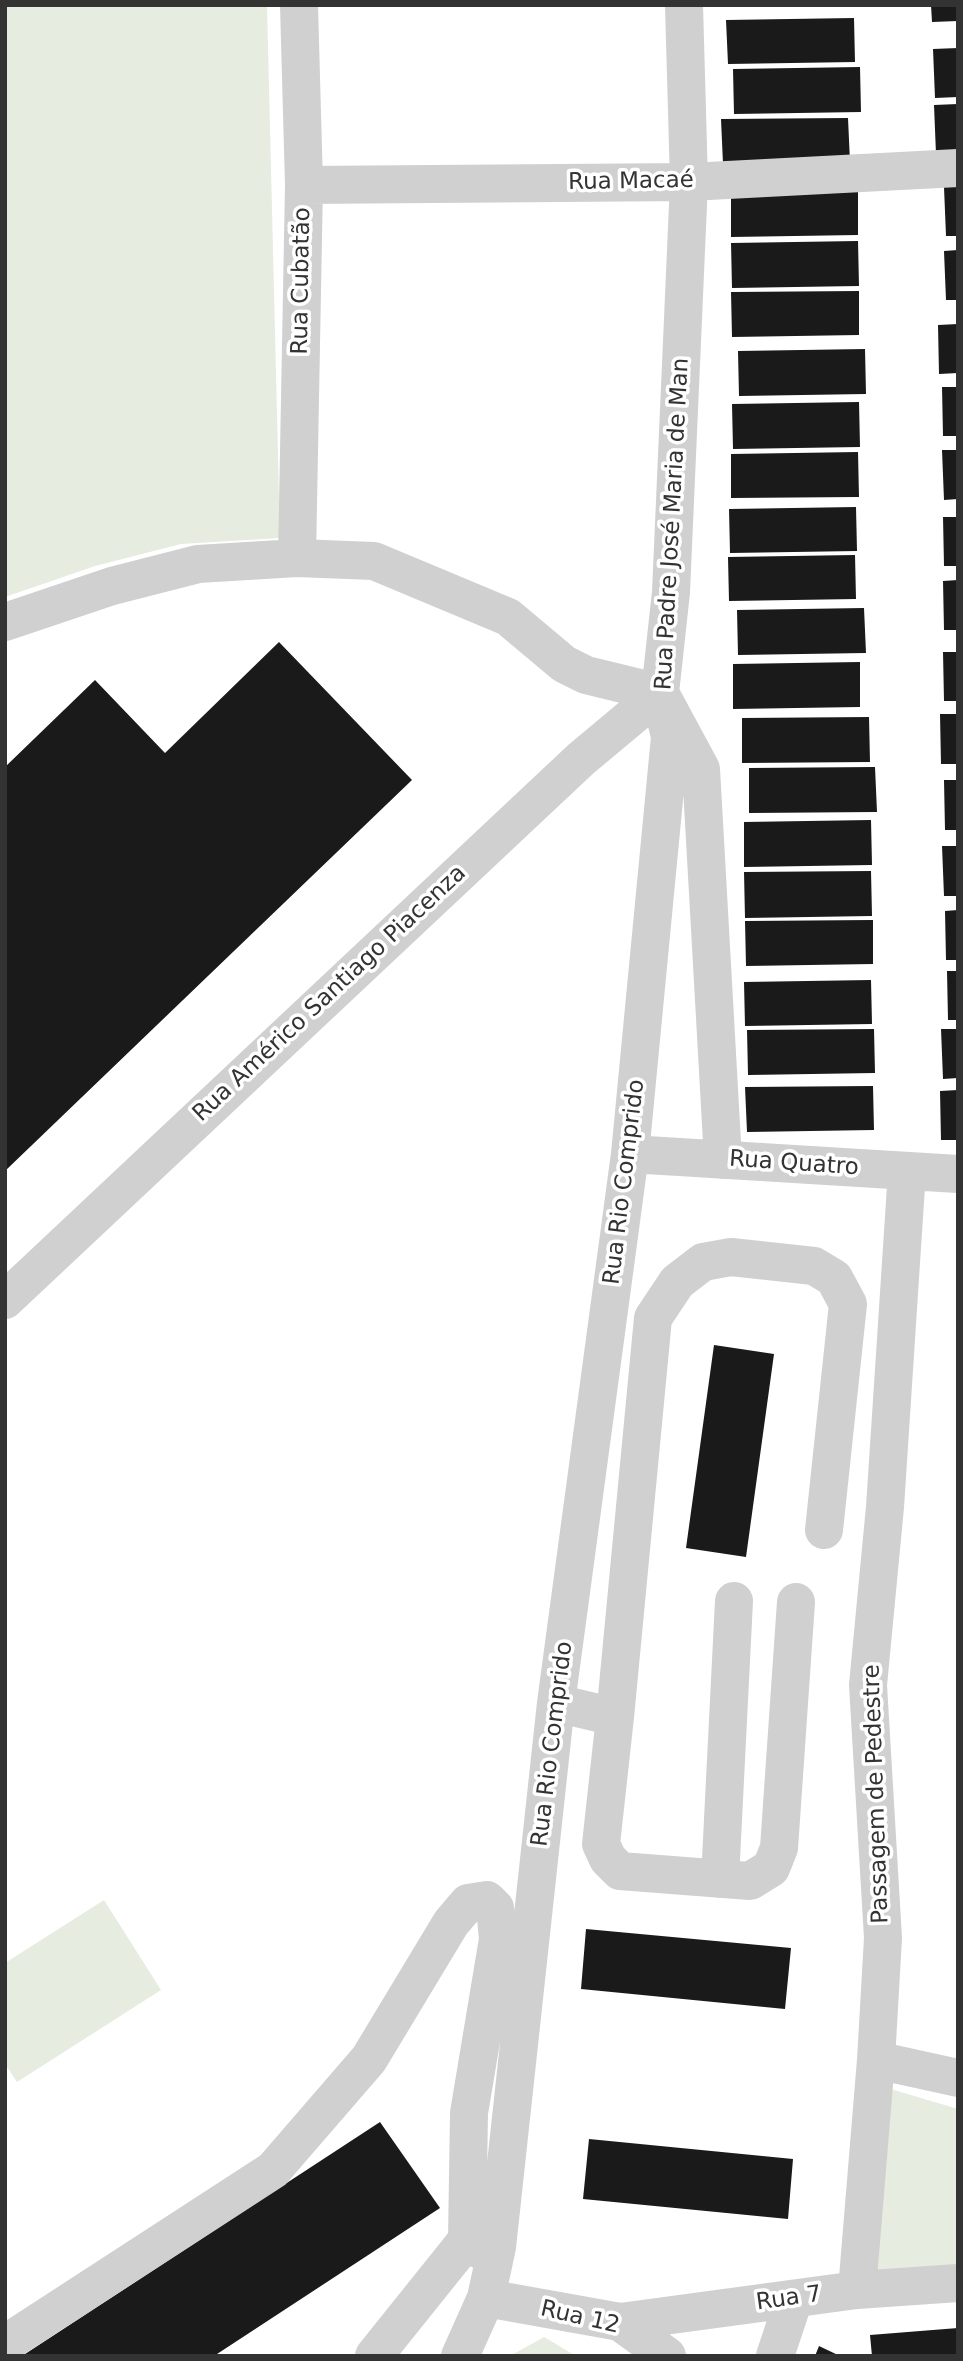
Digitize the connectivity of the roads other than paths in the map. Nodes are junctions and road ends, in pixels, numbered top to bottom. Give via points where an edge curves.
1 (299, 5) edge
2 (684, 5) edge
3 (958, 168) edge
4 (688, 182) junction
5 (304, 185) junction
6 (297, 558) junction
7 (5, 622) edge
8 (660, 693) junction
9 (630, 1154) junction
10 (723, 1160) junction
11 (907, 1171) junction
12 (958, 1174) edge
13 (5, 1300) edge
14 (824, 1530) dead end
15 (734, 1601) dead end
16 (796, 1602) dead end
17 (556, 1703) junction
18 (615, 1717) junction
19 (720, 1879) junction
20 (877, 2060) junction
21 (958, 2078) edge
22 (482, 2244) junction
23 (958, 2283) edge
24 (857, 2290) junction
25 (486, 2298) junction
26 (794, 2299) junction
27 (620, 2322) junction
28 (5, 2344) edge
29 (374, 2356) edge
30 (460, 2356) edge
31 (667, 2356) edge
32 (775, 2356) edge

1 - 5 street, Rua Cubatão
2 - 4 street, Rua Padre José Maria de Man
3 - 4 street, Rua Macaé
4 - 5 street, Rua Macaé
4 - 8 street, Rua Padre José Maria de Man via 671,592
5 - 6 street, Rua Cubatão
6 - 7 street via 198,564 112,586
6 - 8 street via 374,561 508,617 565,664 586,675
8 - 9 street, Rua Rio Comprido via 670,737
8 - 10 street, Rua Padre José Maria de Man via 701,769
8 - 13 street, Rua Américo Santiago Piacenza via 581,759
9 - 10 street, Rua Quatro
9 - 17 street, Rua Rio Comprido
10 - 11 street, Rua Quatro
11 - 12 street, Rua Quatro
11 - 20 street, Passagem de Pedestre via 868,1685 883,1938
14 - 18 street via 848,1304 834,1278 814,1266 731,1257 703,1262 677,1282 653,1318
15 - 19 street
16 - 19 street via 779,1847 771,1868 750,1881
17 - 18 street
17 - 22 street, Rua Rio Comprido
18 - 19 street via 601,1844 607,1859 620,1871
20 - 21 street
20 - 24 street, Passagem de Pedestre
22 - 25 street, Rua Rio Comprido
22 - 28 street via 469,2113 498,1939 495,1908 487,1900 468,1903 451,1923 369,2059 273,2170
22 - 29 street
23 - 24 street, Rua 7
24 - 26 street, Rua 7
25 - 27 street, Rua 12
25 - 30 street, Rua Rio Comprido
26 - 27 street, Rua 7
26 - 32 street
27 - 31 street, Rua 12

